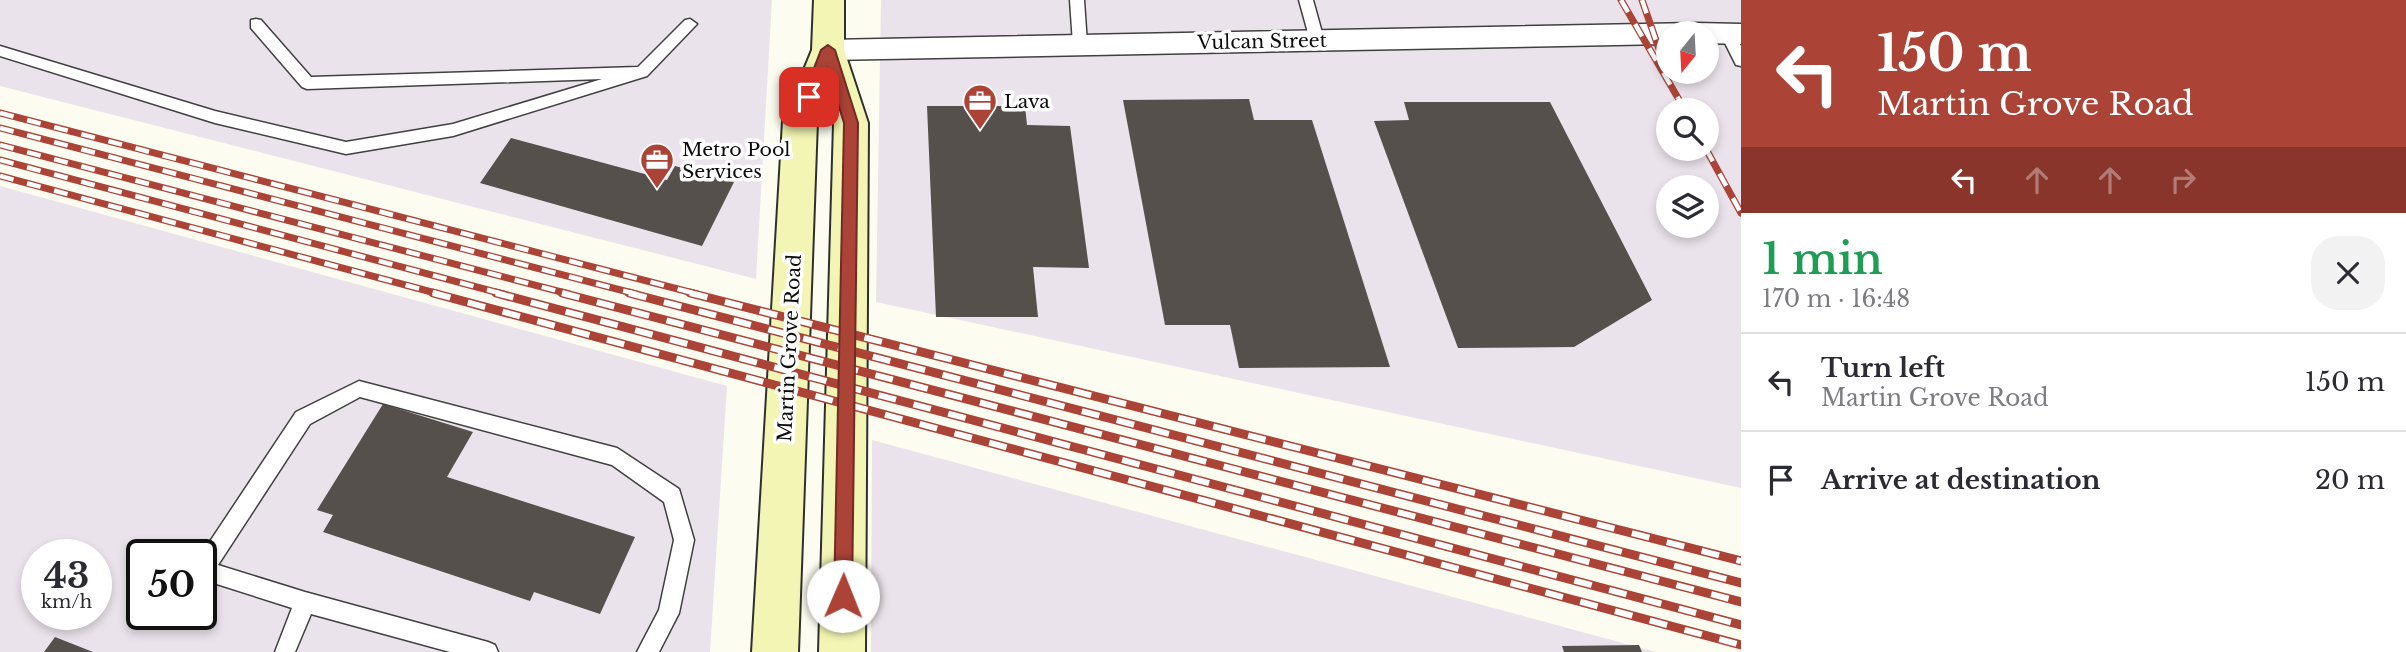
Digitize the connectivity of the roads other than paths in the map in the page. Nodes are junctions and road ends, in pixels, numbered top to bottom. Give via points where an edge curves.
1 (829, 0) edge
2 (1077, 0) edge
3 (1306, 0) edge
4 (256, 24) dead end
5 (690, 24) dead end
6 (1725, 33) edge
7 (1656, 34) edge
8 (1317, 40) junction
9 (1080, 44) junction
10 (828, 50) junction
11 (0, 51) edge
12 (1741, 61) edge
13 (642, 72) junction
14 (305, 602) junction
15 (285, 652) edge
16 (488, 652) edge
17 (647, 652) edge
18 (775, 652) edge
19 (842, 652) edge

1 - 10 main road, Martin Grove Road
2 - 9 lane
3 - 8 lane
4 - 13 lane via 307,83
5 - 13 lane
6 - 12 lane
7 - 8 street, Vulcan Street
8 - 9 street, Vulcan Street
9 - 10 street, Vulcan Street
10 - 18 main road, Martin Grove Road via 800,121
10 - 19 main road, Martin Grove Road via 851,123
11 - 13 lane via 215,117 346,148 453,130
14 - 15 lane
14 - 16 lane
14 - 17 lane via 203,570 303,418 359,389 617,457 672,496 684,540 668,613

